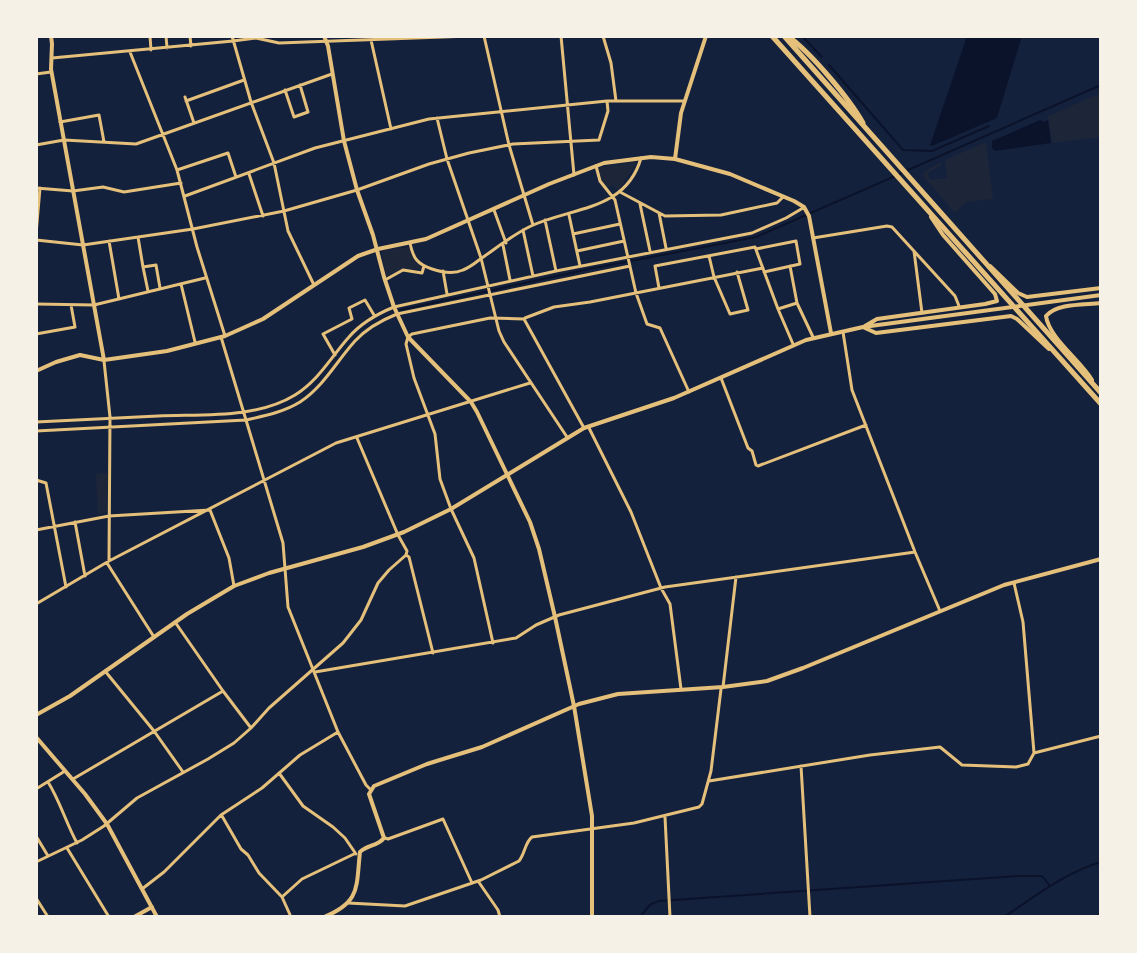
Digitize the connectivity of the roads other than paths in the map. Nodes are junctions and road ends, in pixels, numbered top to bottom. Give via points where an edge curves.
1 (51, 36) edge
2 (150, 36) edge
3 (166, 36) edge
4 (190, 36) edge
5 (202, 36) edge
6 (324, 36) edge
7 (470, 36) edge
8 (484, 36) edge
9 (561, 36) edge
10 (603, 36) edge
11 (706, 36) edge
12 (786, 36) edge
13 (772, 37) edge
14 (387, 38) edge
15 (233, 39) edge
16 (371, 40) junction
17 (327, 43) junction
18 (203, 45) junction
19 (191, 46) junction
20 (167, 48) junction
21 (151, 50) junction
22 (130, 52) junction
23 (51, 58) junction
24 (51, 72) junction
25 (333, 73) junction
26 (36, 74) edge
27 (244, 80) junction
28 (300, 85) junction
29 (285, 90) junction
30 (607, 101) junction
31 (616, 101) junction
32 (685, 101) junction
33 (251, 102) junction
34 (568, 105) junction
35 (501, 111) junction
36 (437, 118) junction
37 (60, 122) junction
38 (194, 123) junction
39 (391, 129) junction
40 (164, 134) junction
41 (64, 140) junction
42 (344, 141) junction
43 (104, 142) junction
44 (571, 142) junction
45 (36, 145) edge
46 (509, 145) junction
47 (641, 158) junction
48 (447, 159) junction
49 (675, 159) junction
50 (274, 163) junction
51 (596, 166) junction
52 (895, 168) junction
53 (177, 170) junction
54 (248, 172) junction
55 (574, 175) junction
56 (902, 176) junction
57 (236, 177) junction
58 (181, 183) junction
59 (38, 188) edge
60 (357, 190) junction
61 (73, 191) junction
62 (620, 192) junction
63 (185, 196) junction
64 (524, 196) junction
65 (783, 196) junction
66 (613, 197) junction
67 (640, 204) junction
68 (924, 205) junction
69 (494, 210) junction
70 (284, 211) junction
71 (806, 212) junction
72 (659, 213) junction
73 (569, 215) junction
74 (263, 216) junction
75 (37, 219) edge
76 (545, 220) junction
77 (469, 221) junction
78 (620, 224) junction
79 (533, 225) junction
80 (193, 229) junction
81 (523, 230) junction
82 (573, 234) junction
83 (36, 237) edge
84 (138, 237) junction
85 (813, 238) junction
86 (109, 241) junction
87 (624, 241) junction
88 (410, 243) junction
89 (504, 244) junction
90 (83, 245) junction
91 (378, 249) junction
92 (756, 249) junction
93 (666, 250) junction
94 (577, 251) junction
95 (914, 251) junction
96 (650, 252) junction
97 (709, 256) junction
98 (481, 258) junction
99 (982, 260) junction
100 (629, 262) junction
101 (424, 266) junction
102 (790, 266) junction
103 (143, 267) junction
104 (580, 267) junction
105 (764, 270) junction
106 (443, 271) junction
107 (556, 271) junction
108 (737, 272) junction
109 (533, 276) junction
110 (714, 277) junction
111 (207, 278) junction
112 (385, 280) junction
113 (510, 281) junction
114 (181, 284) junction
115 (314, 285) junction
116 (488, 286) junction
117 (160, 288) junction
118 (659, 288) junction
119 (1101, 288) edge
120 (148, 292) junction
121 (636, 293) junction
122 (447, 294) junction
123 (489, 294) junction
124 (1101, 295) edge
125 (119, 299) junction
126 (797, 303) junction
127 (1101, 303) edge
128 (36, 304) edge
129 (71, 305) junction
130 (94, 305) junction
131 (394, 307) junction
132 (959, 308) junction
133 (778, 309) junction
134 (397, 314) junction
135 (374, 316) junction
136 (924, 316) junction
137 (495, 318) junction
138 (524, 319) junction
139 (863, 327) junction
140 (842, 331) junction
141 (831, 333) junction
142 (36, 334) edge
143 (223, 337) junction
144 (408, 337) junction
145 (813, 337) junction
146 (195, 345) junction
147 (794, 345) junction
148 (335, 355) junction
149 (1058, 355) junction
150 (104, 360) junction
151 (36, 371) edge
152 (721, 377) junction
153 (530, 383) junction
154 (689, 392) junction
155 (1100, 392) edge
156 (471, 402) junction
157 (1101, 404) edge
158 (243, 412) junction
159 (427, 416) junction
160 (110, 419) junction
161 (246, 420) junction
162 (36, 422) edge
163 (866, 425) junction
164 (110, 427) junction
165 (586, 427) junction
166 (36, 431) edge
167 (567, 437) junction
168 (357, 438) junction
169 (507, 474) junction
170 (36, 480) edge
171 (265, 481) junction
172 (451, 509) junction
173 (210, 510) junction
174 (109, 516) junction
175 (75, 522) junction
176 (54, 526) junction
177 (36, 530) edge
178 (398, 535) junction
179 (915, 552) junction
180 (406, 555) junction
181 (1101, 559) edge
182 (108, 562) junction
183 (285, 569) junction
184 (85, 576) junction
185 (736, 577) junction
186 (1013, 582) junction
187 (234, 586) junction
188 (66, 587) junction
189 (661, 588) junction
190 (36, 604) edge
191 (940, 611) junction
192 (555, 617) junction
193 (175, 622) junction
194 (154, 637) junction
195 (493, 643) junction
196 (433, 653) junction
197 (105, 671) junction
198 (314, 671) junction
199 (722, 687) junction
200 (681, 689) junction
201 (223, 691) junction
202 (574, 706) junction
203 (36, 715) edge
204 (251, 728) junction
205 (154, 731) junction
206 (338, 732) junction
207 (1101, 736) edge
208 (36, 737) edge
209 (1034, 753) junction
210 (801, 766) junction
211 (65, 771) junction
212 (184, 773) junction
213 (279, 773) junction
214 (73, 779) junction
215 (709, 781) junction
216 (48, 782) junction
217 (36, 789) edge
218 (371, 790) junction
219 (221, 815) junction
220 (665, 817) junction
221 (107, 824) junction
222 (593, 829) junction
223 (36, 836) edge
224 (384, 838) junction
225 (77, 843) junction
226 (67, 848) junction
227 (358, 853) junction
228 (48, 856) junction
229 (36, 862) edge
230 (478, 881) junction
231 (472, 883) junction
232 (142, 889) junction
233 (282, 897) junction
234 (36, 898) edge
235 (348, 903) junction
236 (152, 907) junction
237 (48, 917) edge
238 (109, 917) edge
239 (134, 917) edge
240 (157, 917) edge
241 (291, 917) edge
242 (324, 917) edge
243 (500, 917) edge
244 (592, 917) edge
245 (670, 917) edge
246 (810, 917) edge

1 - 23 street
2 - 21 street
3 - 20 street
4 - 19 street
5 - 18 street
6 - 17 street
7 - 14 street
8 - 35 street
9 - 34 street
10 - 31 street
11 - 32 street
12 - 52 highway
13 - 52 highway
14 - 16 street
15 - 17 street
15 - 18 street
15 - 27 street
16 - 17 street
16 - 39 street
17 - 25 street
18 - 19 street
19 - 20 street
20 - 21 street
21 - 22 street
22 - 23 street
22 - 40 street
23 - 24 street
24 - 26 street
24 - 37 street
25 - 28 street
25 - 42 street
27 - 33 street
27 - 38 street via 186,99
28 - 29 street
28 - 29 street via 308,112 294,117
29 - 33 street
30 - 31 street
30 - 34 street
30 - 44 street via 599,140
31 - 32 street
32 - 49 street
33 - 38 street
33 - 50 street
34 - 35 street
34 - 44 street
35 - 36 street
35 - 46 street
36 - 39 street
36 - 48 street
37 - 41 street
37 - 43 street via 99,115
38 - 40 street
39 - 42 street
40 - 43 street via 136,144
40 - 53 street
41 - 43 street
41 - 45 street
41 - 61 street
42 - 50 street
42 - 60 street
44 - 46 street
44 - 55 street
46 - 48 street
46 - 64 street
47 - 49 street
47 - 51 street
47 - 62 street
48 - 60 street
48 - 77 street
49 - 65 street
50 - 54 street
50 - 70 street
51 - 55 street
51 - 66 street
52 - 56 highway
53 - 57 street via 228,153
53 - 58 street
54 - 57 street
54 - 74 street
55 - 64 street
56 - 68 highway
56 - 99 highway
57 - 63 street
58 - 61 street via 124,192 103,187
58 - 63 street
59 - 61 street
59 - 75 street
60 - 70 street
60 - 91 street
61 - 90 street
62 - 66 street
62 - 67 street
63 - 80 street
64 - 69 street
64 - 79 street
65 - 71 street
65 - 72 street via 777,203 721,215
66 - 73 street
66 - 78 street
67 - 72 street
67 - 96 street
68 - 132 street via 996,296 993,303
68 - 149 highway
69 - 77 street
69 - 89 street
70 - 74 street
70 - 115 street
71 - 85 street
71 - 93 street via 752,233
72 - 93 street
73 - 76 street
73 - 82 street
74 - 80 street
75 - 83 street
76 - 79 street
76 - 107 street
77 - 88 street
77 - 98 street
78 - 82 street
78 - 87 street
79 - 81 street
80 - 84 street
80 - 111 street
81 - 89 street
81 - 109 street
82 - 94 street
83 - 90 street
84 - 86 street
84 - 103 street
85 - 95 street via 887,226
85 - 141 street
86 - 90 street
86 - 125 street
87 - 94 street
87 - 100 street
88 - 91 street
88 - 101 street via 413,257
89 - 98 street
89 - 113 street
90 - 130 street
91 - 112 street
91 - 115 street
92 - 97 street
92 - 102 street via 796,241 800,264
92 - 105 street
93 - 96 street
94 - 104 street
95 - 132 street via 955,296
95 - 136 street
96 - 100 street
97 - 110 street
97 - 118 street via 655,266
98 - 106 street via 463,270
98 - 116 street
99 - 119 street via 1027,297
99 - 155 highway
100 - 104 street
100 - 121 street
100 - 123 street
101 - 106 street
101 - 112 street via 422,273 403,270
102 - 105 street
102 - 126 street
103 - 117 street via 156,265
103 - 120 street
104 - 107 street
105 - 108 street
105 - 133 street
106 - 122 street
107 - 109 street
108 - 110 street
108 - 110 street via 748,310 730,314
109 - 113 street
110 - 118 street
111 - 114 street
111 - 143 street
112 - 131 street
113 - 116 street
114 - 117 street
114 - 146 street
115 - 143 street via 263,319
116 - 122 street
116 - 123 street
117 - 120 street
118 - 121 street
120 - 125 street
121 - 138 street via 554,307
121 - 154 street via 647,324 660,328
122 - 131 street
123 - 134 street
123 - 137 street
124 - 136 street
125 - 130 street
126 - 133 street
126 - 145 street
127 - 155 street via 1053,310 1046,318
128 - 129 street
129 - 130 street
129 - 142 street via 75,327
130 - 150 street
131 - 134 street
131 - 135 street
132 - 136 street
133 - 147 street
134 - 144 street
134 - 161 street via 363,333 323,383 302,400
135 - 148 street
135 - 148 street via 365,300 349,308 352,319 323,334
136 - 139 street
137 - 138 street
137 - 144 street
137 - 153 street
138 - 165 street
139 - 140 street
139 - 149 street via 876,333 1011,316
140 - 141 street
140 - 163 street via 852,390
141 - 145 street
143 - 146 street
143 - 158 street
144 - 156 street
144 - 159 street
145 - 147 street
146 - 150 street
147 - 152 street
148 - 158 street via 297,394
149 - 157 highway
150 - 151 street via 80,355
150 - 160 street
152 - 154 street
152 - 163 street via 758,466
153 - 156 street
153 - 167 street
154 - 165 street
156 - 159 street
156 - 169 street
158 - 160 street
158 - 161 street
159 - 168 street
159 - 172 street
160 - 162 street
160 - 164 street
161 - 164 street
161 - 171 street
163 - 179 street
164 - 166 street
164 - 174 street
165 - 167 street
165 - 189 street via 631,512
167 - 169 street
168 - 171 street via 336,443
168 - 178 street
169 - 172 street
169 - 192 street via 535,536
170 - 176 street via 46,483
171 - 173 street
171 - 183 street
172 - 178 street
172 - 195 street via 474,558
173 - 174 street
173 - 182 street
173 - 187 street
174 - 175 street
174 - 182 street
175 - 176 street
175 - 184 street
176 - 177 street
176 - 188 street
178 - 180 street
178 - 183 street
179 - 185 street
179 - 191 street
180 - 196 street
180 - 198 street via 378,583 352,633
181 - 186 street
182 - 184 street
182 - 194 street
183 - 187 street
183 - 198 street via 288,607
184 - 188 street
185 - 189 street
185 - 199 street
186 - 191 street
186 - 209 street via 1025,634
187 - 193 street
188 - 190 street
189 - 192 street
189 - 200 street via 672,610
191 - 199 street via 782,676
192 - 195 street via 516,638
192 - 202 street
193 - 194 street
193 - 201 street
194 - 197 street
195 - 196 street
196 - 198 street
197 - 203 street
197 - 205 street
198 - 204 street
198 - 206 street
199 - 200 street
199 - 215 street
200 - 202 street via 618,694
201 - 204 street
201 - 205 street
202 - 218 street
202 - 222 street
204 - 212 street
205 - 212 street
205 - 214 street
206 - 213 street
206 - 218 street
207 - 209 street
208 - 211 street
209 - 210 street via 1028,764 1016,767 962,765 940,747
210 - 215 street
210 - 246 street
211 - 214 street
211 - 216 street
212 - 221 street via 137,798
213 - 219 street
213 - 227 street via 303,806
214 - 221 street
215 - 220 street via 699,807
216 - 217 street
216 - 225 street
218 - 224 street
219 - 232 street
219 - 233 street via 241,849
220 - 222 street
220 - 245 street
221 - 225 street
221 - 232 street
222 - 230 street via 532,837 519,861
222 - 244 street
223 - 228 street
224 - 227 street
224 - 231 street via 443,819
225 - 226 street
226 - 228 street
226 - 238 street
227 - 233 street via 302,879
227 - 235 street via 356,888
228 - 229 street
230 - 231 street
230 - 243 street
231 - 235 street via 405,906
232 - 236 street
233 - 241 street
234 - 237 street
235 - 242 street
236 - 239 street
236 - 240 street

